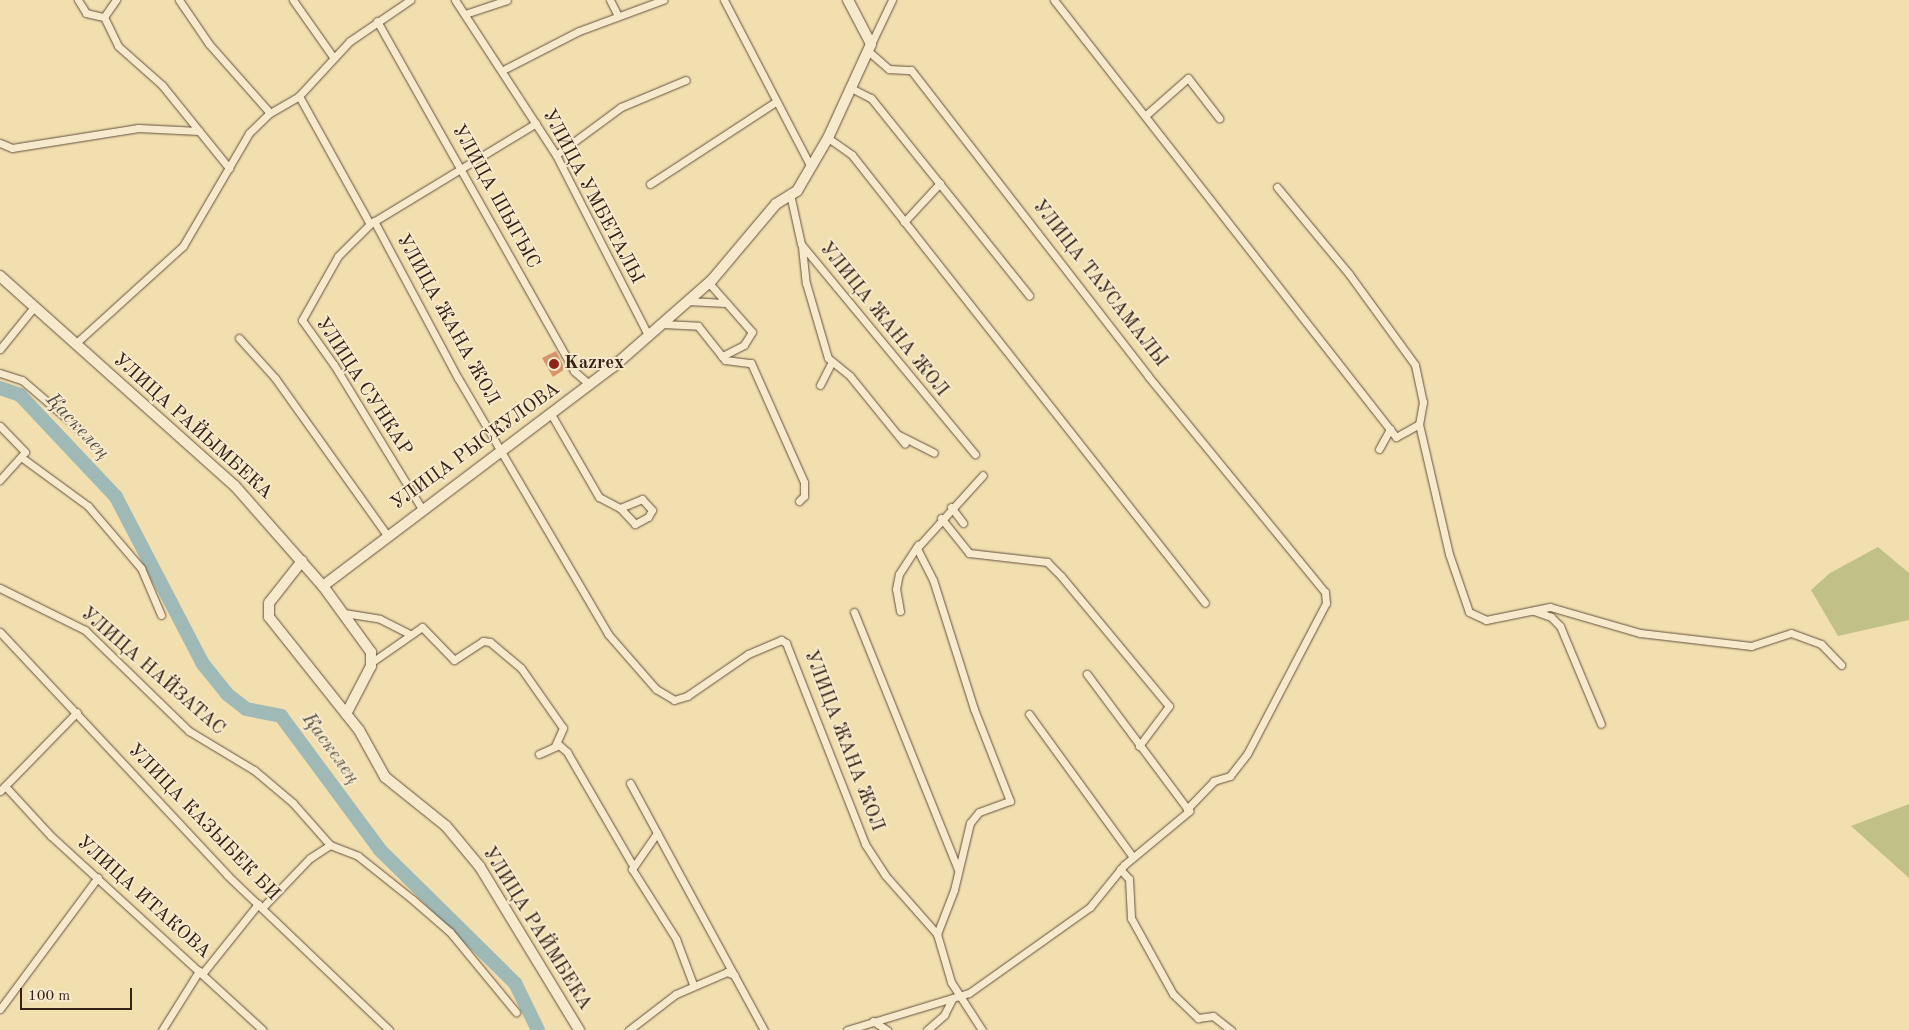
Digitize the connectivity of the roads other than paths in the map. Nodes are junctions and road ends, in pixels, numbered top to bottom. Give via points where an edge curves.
1 (78, 0) edge
2 (116, 0) edge
3 (180, 0) edge
4 (293, 0) edge
5 (410, 0) edge
6 (455, 0) edge
7 (507, 0) edge
8 (610, 0) edge
9 (663, 0) edge
10 (724, 0) edge
11 (848, 0) edge
12 (892, 0) edge
13 (1054, 0) edge
14 (465, 14) junction
15 (618, 16) junction
16 (104, 17) junction
17 (376, 22) junction
18 (869, 47) junction
19 (332, 57) junction
20 (503, 70) junction
21 (686, 80) dead end
22 (848, 87) junction
23 (299, 96) junction
24 (774, 103) junction
25 (270, 113) junction
26 (1146, 115) junction
27 (1219, 118) dead end
28 (536, 124) junction
29 (199, 130) junction
30 (828, 138) junction
31 (0, 143) edge
32 (556, 155) junction
33 (810, 167) junction
34 (229, 168) junction
35 (462, 170) junction
36 (940, 183) junction
37 (650, 184) dead end
38 (1277, 187) dead end
39 (790, 193) junction
40 (372, 222) junction
41 (904, 222) junction
42 (801, 244) junction
43 (0, 276) edge
44 (709, 283) junction
45 (1029, 295) dead end
46 (687, 301) junction
47 (726, 303) junction
48 (34, 307) junction
49 (660, 324) junction
50 (648, 335) junction
51 (239, 338) dead end
52 (75, 344) junction
53 (0, 349) edge
54 (722, 356) junction
55 (832, 367) junction
56 (0, 373) edge
57 (590, 385) junction
58 (820, 385) dead end
59 (551, 414) junction
60 (1419, 424) junction
61 (0, 426) edge
62 (1390, 428) junction
63 (79, 429) dead end
64 (894, 433) junction
65 (905, 444) dead end
66 (503, 448) junction
67 (1379, 449) dead end
68 (934, 453) dead end
69 (975, 454) dead end
70 (21, 457) junction
71 (983, 475) dead end
72 (0, 479) edge
73 (799, 501) dead end
74 (951, 507) junction
75 (620, 508) dead end
76 (422, 509) junction
77 (941, 518) junction
78 (963, 523) dead end
79 (387, 535) junction
80 (918, 545) junction
81 (302, 561) junction
82 (323, 586) junction
83 (0, 588) edge
84 (1205, 603) dead end
85 (1534, 611) junction
86 (854, 612) dead end
87 (900, 612) dead end
88 (344, 613) junction
89 (161, 615) dead end
90 (0, 632) edge
91 (409, 634) junction
92 (372, 662) junction
93 (1841, 665) dead end
94 (1087, 674) dead end
95 (77, 712) junction
96 (346, 714) junction
97 (1029, 714) dead end
98 (1602, 724) dead end
99 (555, 746) junction
100 (1139, 746) junction
101 (539, 754) dead end
102 (630, 783) dead end
103 (2, 788) edge
104 (1187, 809) junction
105 (657, 833) junction
106 (330, 845) junction
107 (1133, 857) junction
108 (632, 864) junction
109 (958, 869) junction
110 (1120, 869) junction
111 (98, 877) junction
112 (260, 906) junction
113 (937, 934) junction
114 (201, 972) junction
115 (734, 975) junction
116 (693, 984) junction
117 (959, 997) junction
118 (951, 1001) junction
119 (0, 1009) edge
120 (516, 1012) dead end
121 (873, 1021) junction
122 (162, 1030) edge
123 (263, 1030) edge
124 (389, 1030) edge
125 (579, 1030) edge
126 (629, 1030) edge
127 (764, 1030) edge
128 (847, 1030) edge
129 (887, 1030) edge
130 (927, 1030) edge
131 (982, 1030) edge
132 (1231, 1030) edge

1 - 16 street via 86,14
2 - 16 street
3 - 25 street via 208,44
4 - 19 street
5 - 17 street
6 - 14 street, УЛИЦА УМБЕТАЛЫ
7 - 14 street
8 - 15 street
9 - 15 street
10 - 24 street
11 - 18 street, УЛИЦА ТАУСАМАЛЫ
12 - 18 street
13 - 26 street
14 - 20 street, УЛИЦА УМБЕТАЛЫ
15 - 20 street
16 - 29 street via 118,46 162,85
17 - 19 street
17 - 35 street, УЛИЦА ШЫГЫС
18 - 22 street, УЛИЦА РЫСКУЛОВА
18 - 104 street, УЛИЦА ТАУСАМАЛЫ via 889,69 911,70 1324,592 1326,603 1238,768 1230,776 1214,781
19 - 23 street
20 - 28 street, УЛИЦА УМБЕТАЛЫ
21 - 32 street via 628,103
22 - 30 street, УЛИЦА РЫСКУЛОВА
22 - 36 street via 871,98
23 - 25 street
23 - 40 street, УЛИЦА ЖАНА ЖОЛ
24 - 33 street
24 - 37 street
25 - 34 street via 249,133
26 - 27 street via 1188,78
26 - 62 street
28 - 32 street, УЛИЦА УМБЕТАЛЫ
28 - 35 street, УЛИЦА СУНКАР
29 - 31 street via 138,128 12,148
29 - 34 street
30 - 33 street, УЛИЦА РЫСКУЛОВА
30 - 41 street via 847,150
32 - 50 street, УЛИЦА УМБЕТАЛЫ
33 - 39 street, УЛИЦА РЫСКУЛОВА via 796,191
34 - 52 street via 183,246
35 - 40 street, УЛИЦА СУНКАР
35 - 57 street, УЛИЦА ШЫГЫС via 574,370
36 - 41 street
36 - 45 street
38 - 60 street via 1349,274 1415,365 1424,402
39 - 42 street, УЛИЦА ЖАНА ЖОЛ
39 - 44 street, УЛИЦА РЫСКУЛОВА
40 - 66 street, УЛИЦА ЖАНА ЖОЛ via 458,378
40 - 76 street, УЛИЦА СУНКАР via 338,256 302,320 334,364
41 - 84 street
42 - 55 street via 806,283
42 - 69 street, УЛИЦА ЖАНА ЖОЛ
43 - 48 street, УЛИЦА РАЙЫМБЕКА
44 - 46 street, УЛИЦА РЫСКУЛОВА
44 - 47 street
46 - 47 street
46 - 49 street, УЛИЦА РЫСКУЛОВА
47 - 54 street via 752,332 744,345
48 - 52 street, УЛИЦА РАЙЫМБЕКА
48 - 53 street
49 - 50 street, УЛИЦА РЫСКУЛОВА
49 - 54 street via 698,326
50 - 57 street, УЛИЦА РЫСКУЛОВА
51 - 79 street via 275,378
52 - 81 street, УЛИЦА РАЙЫМБЕКА via 235,486
54 - 73 street via 734,363 744,359 752,363 804,482 804,496
55 - 58 street
55 - 64 street via 850,376
56 - 63 street via 22,380
57 - 59 street, УЛИЦА РЫСКУЛОВА
59 - 66 street, УЛИЦА РЫСКУЛОВА
59 - 75 street via 599,497
60 - 62 street via 1399,438
60 - 85 street via 1464,606 1478,619 1486,620
61 - 70 street via 24,446
62 - 67 street
64 - 65 street
64 - 68 street
66 - 76 street, УЛИЦА РЫСКУЛОВА
66 - 113 street, УЛИЦА ЖАНА ЖОЛ via 596,616 664,696 674,700 687,696 748,654 781,640 786,642 865,844 885,875
70 - 72 street
70 - 89 street via 88,506 141,568
71 - 74 street
74 - 77 street
74 - 78 street
76 - 79 street, УЛИЦА РЫСКУЛОВА
77 - 80 street
77 - 100 street via 969,553 1052,566 1169,706
79 - 82 street, УЛИЦА РЫСКУЛОВА
80 - 87 street via 900,574 896,589
80 - 109 street via 1010,801 975,815
81 - 82 street
81 - 96 street via 269,603 269,617
82 - 88 street
83 - 106 street, УЛИЦА НАЙЗАТАС via 85,630 189,731 270,782
85 - 93 street via 1550,607 1640,633 1734,645 1756,646 1791,633 1821,644
85 - 98 street via 1551,617 1560,626
86 - 109 street
88 - 91 street via 380,619
88 - 92 street via 371,652
90 - 95 street, УЛИЦА КАЗЫБЕК БИ
91 - 92 street
91 - 99 street via 427,629 454,660 483,641 504,649 537,688 563,728
92 - 96 street
94 - 100 street
95 - 103 street
95 - 112 street, УЛИЦА КАЗЫБЕК БИ
96 - 125 street, УЛИЦА РАЙМБЕКА via 385,777 446,826 480,867
97 - 107 street
99 - 101 street
99 - 108 street via 566,752
100 - 104 street
102 - 105 street
103 - 111 street, УЛИЦА ИТАКОВА
104 - 107 street, УЛИЦА ТАУСАМАЛЫ
105 - 108 street
105 - 115 street
106 - 112 street via 310,858
106 - 120 street, УЛИЦА НАЙЗАТАС via 358,856 437,920
107 - 110 street, УЛИЦА ТАУСАМАЛЫ
108 - 116 street via 655,912 676,939
109 - 113 street
110 - 117 street, УЛИЦА ТАУСАМАЛЫ via 1090,908
110 - 132 street via 1130,880 1130,918 1173,994 1198,1018 1213,1016
111 - 114 street, УЛИЦА ИТАКОВА
111 - 119 street
112 - 114 street
112 - 124 street, УЛИЦА КАЗЫБЕК БИ
113 - 117 street
114 - 122 street
114 - 123 street, УЛИЦА ИТАКОВА
115 - 116 street via 727,972
115 - 127 street
116 - 126 street
117 - 118 street, УЛИЦА ТАУСАМАЛЫ
117 - 131 street
118 - 121 street, УЛИЦА ТАУСАМАЛЫ
118 - 130 street via 944,1015
121 - 128 street, УЛИЦА ТАУСАМАЛЫ
121 - 129 street

